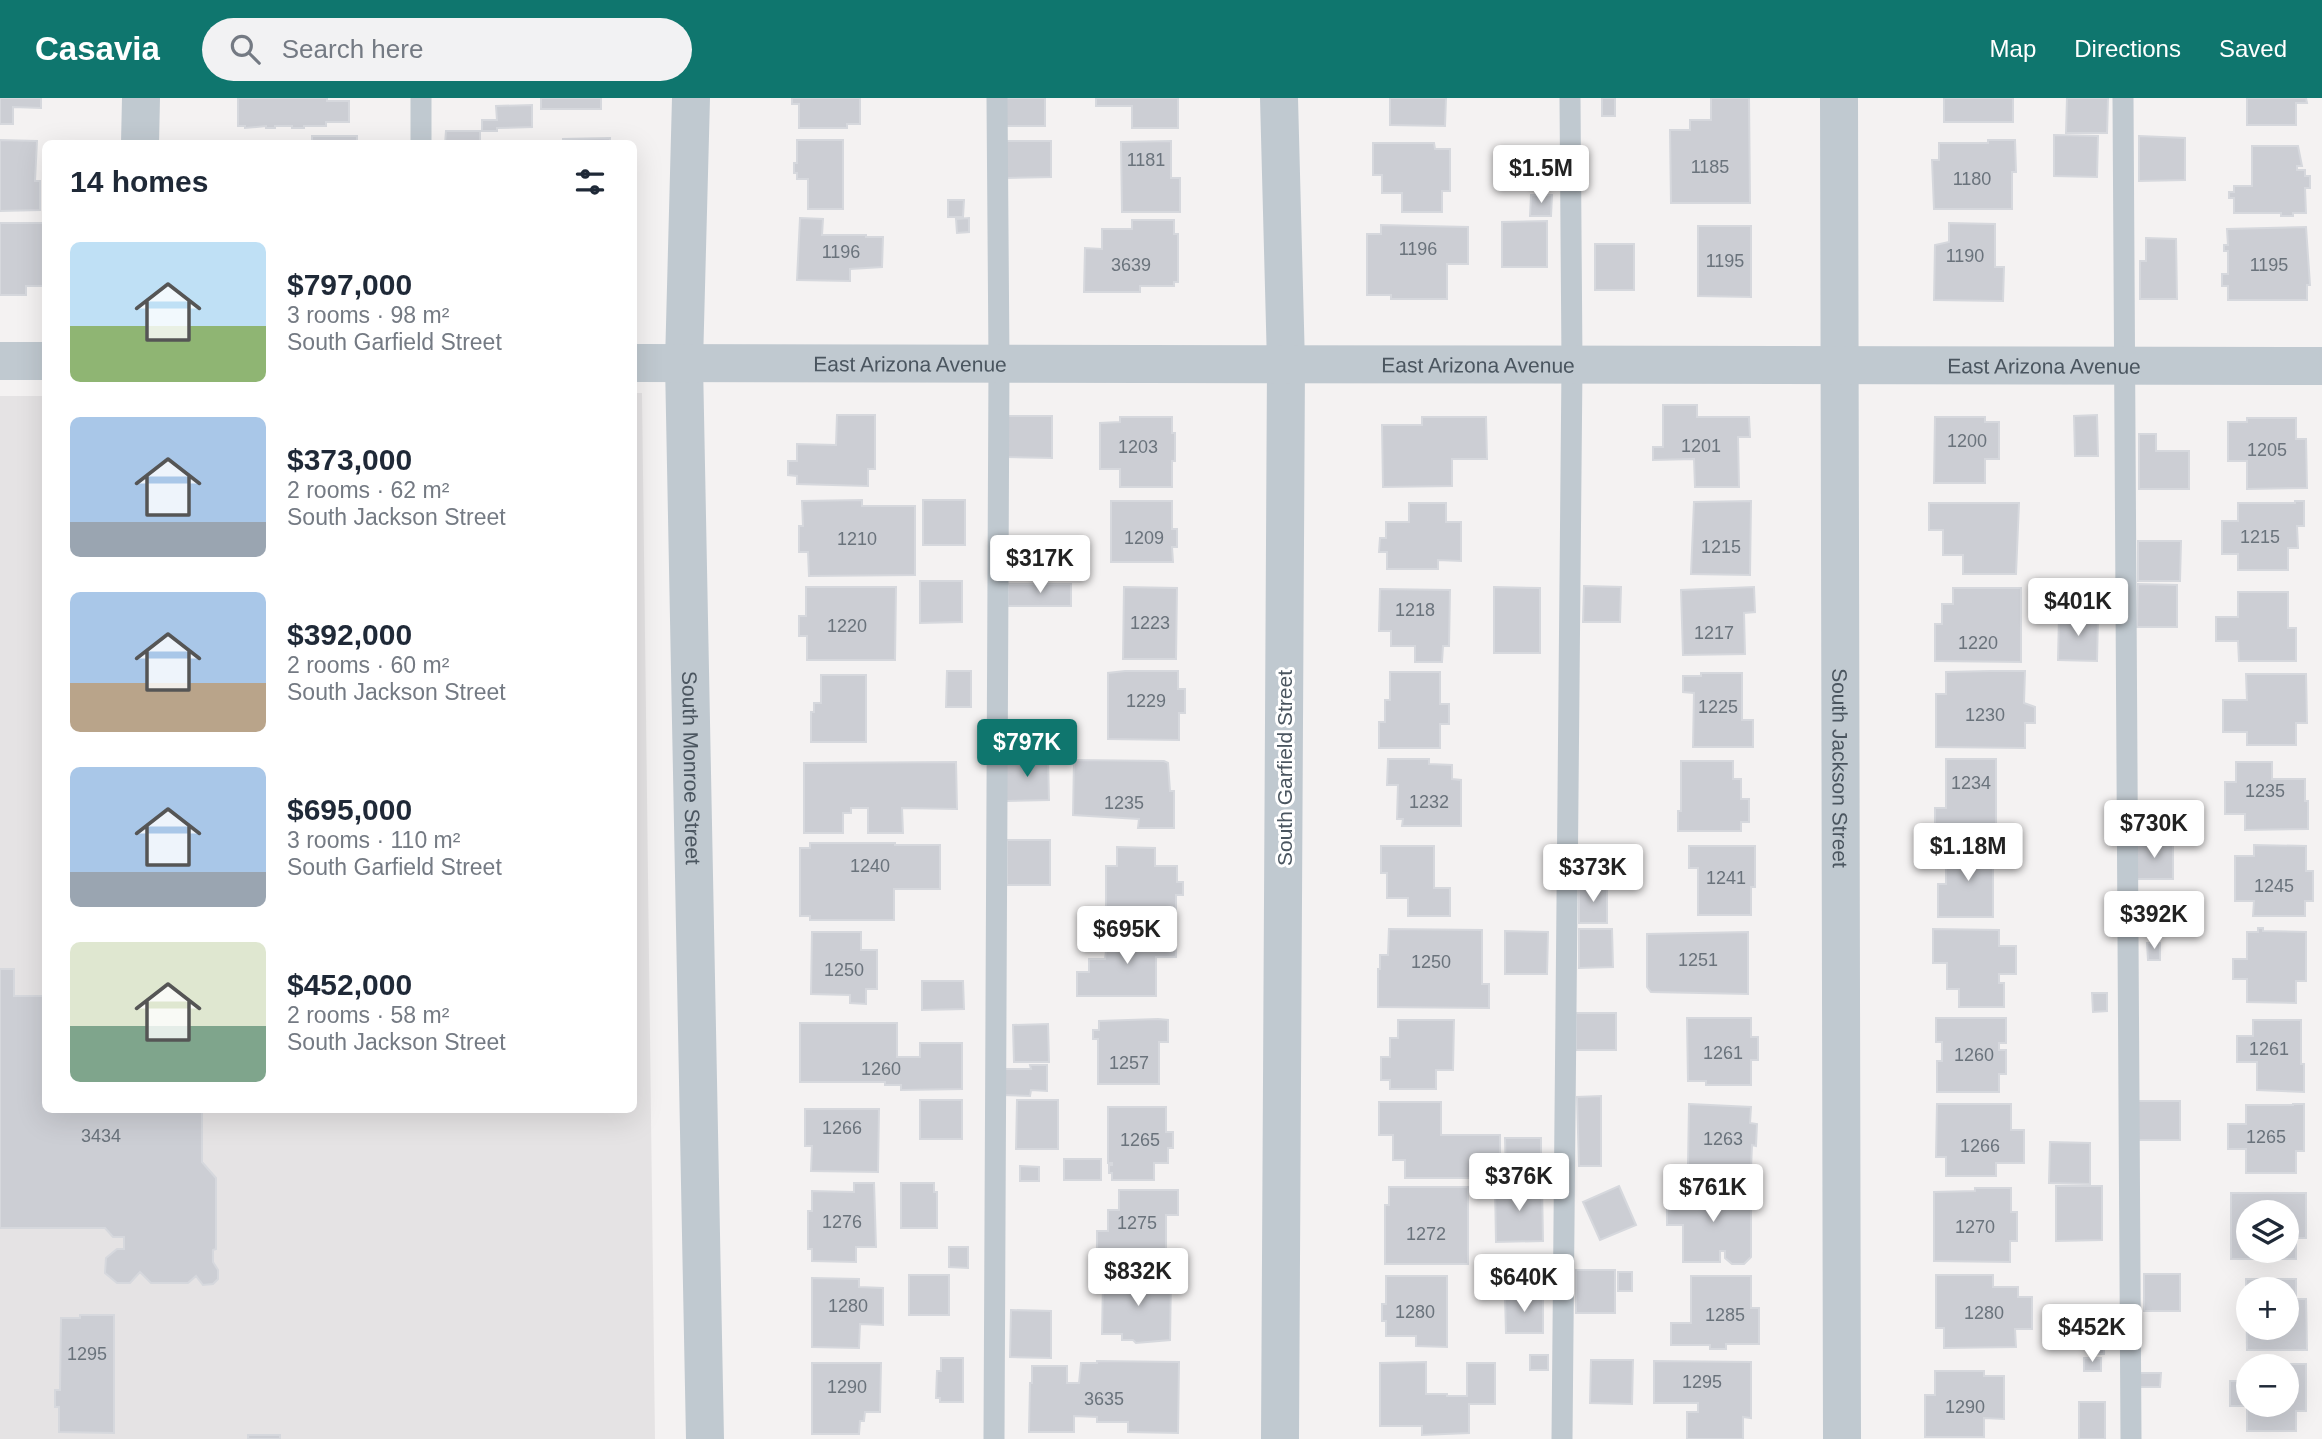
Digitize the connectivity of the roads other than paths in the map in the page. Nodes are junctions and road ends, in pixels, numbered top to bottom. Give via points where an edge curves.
1 (141, 98) edge
2 (421, 98) edge
3 (691, 98) edge
4 (997, 98) edge
5 (1279, 98) edge
6 (1570, 98) edge
7 (1839, 98) edge
8 (2123, 98) edge
9 (140, 140) edge
10 (421, 140) edge
11 (0, 361) edge
12 (42, 361) edge
13 (637, 363) edge
14 (684, 363) junction
15 (999, 363) junction
16 (1286, 364) junction
17 (1572, 365) junction
18 (1839, 365) junction
19 (2123, 366) junction
20 (2322, 366) edge
21 (705, 1439) edge
22 (995, 1439) edge
23 (1280, 1439) edge
24 (1562, 1439) edge
25 (1842, 1439) edge
26 (2131, 1439) edge

1 - 9 street
2 - 10 lane
3 - 14 street, South Monroe Street
4 - 15 lane
5 - 16 street, South Garfield Street
6 - 17 lane
7 - 18 street, South Jackson Street
8 - 19 lane
11 - 12 street
13 - 14 street, East Arizona Avenue
14 - 15 street, East Arizona Avenue
14 - 21 street, South Monroe Street
15 - 16 street, East Arizona Avenue
15 - 22 lane
16 - 17 street, East Arizona Avenue
16 - 23 street, South Garfield Street
17 - 18 street, East Arizona Avenue
17 - 24 lane
18 - 19 street, East Arizona Avenue
18 - 25 street, South Jackson Street
19 - 20 street, East Arizona Avenue
19 - 26 lane

